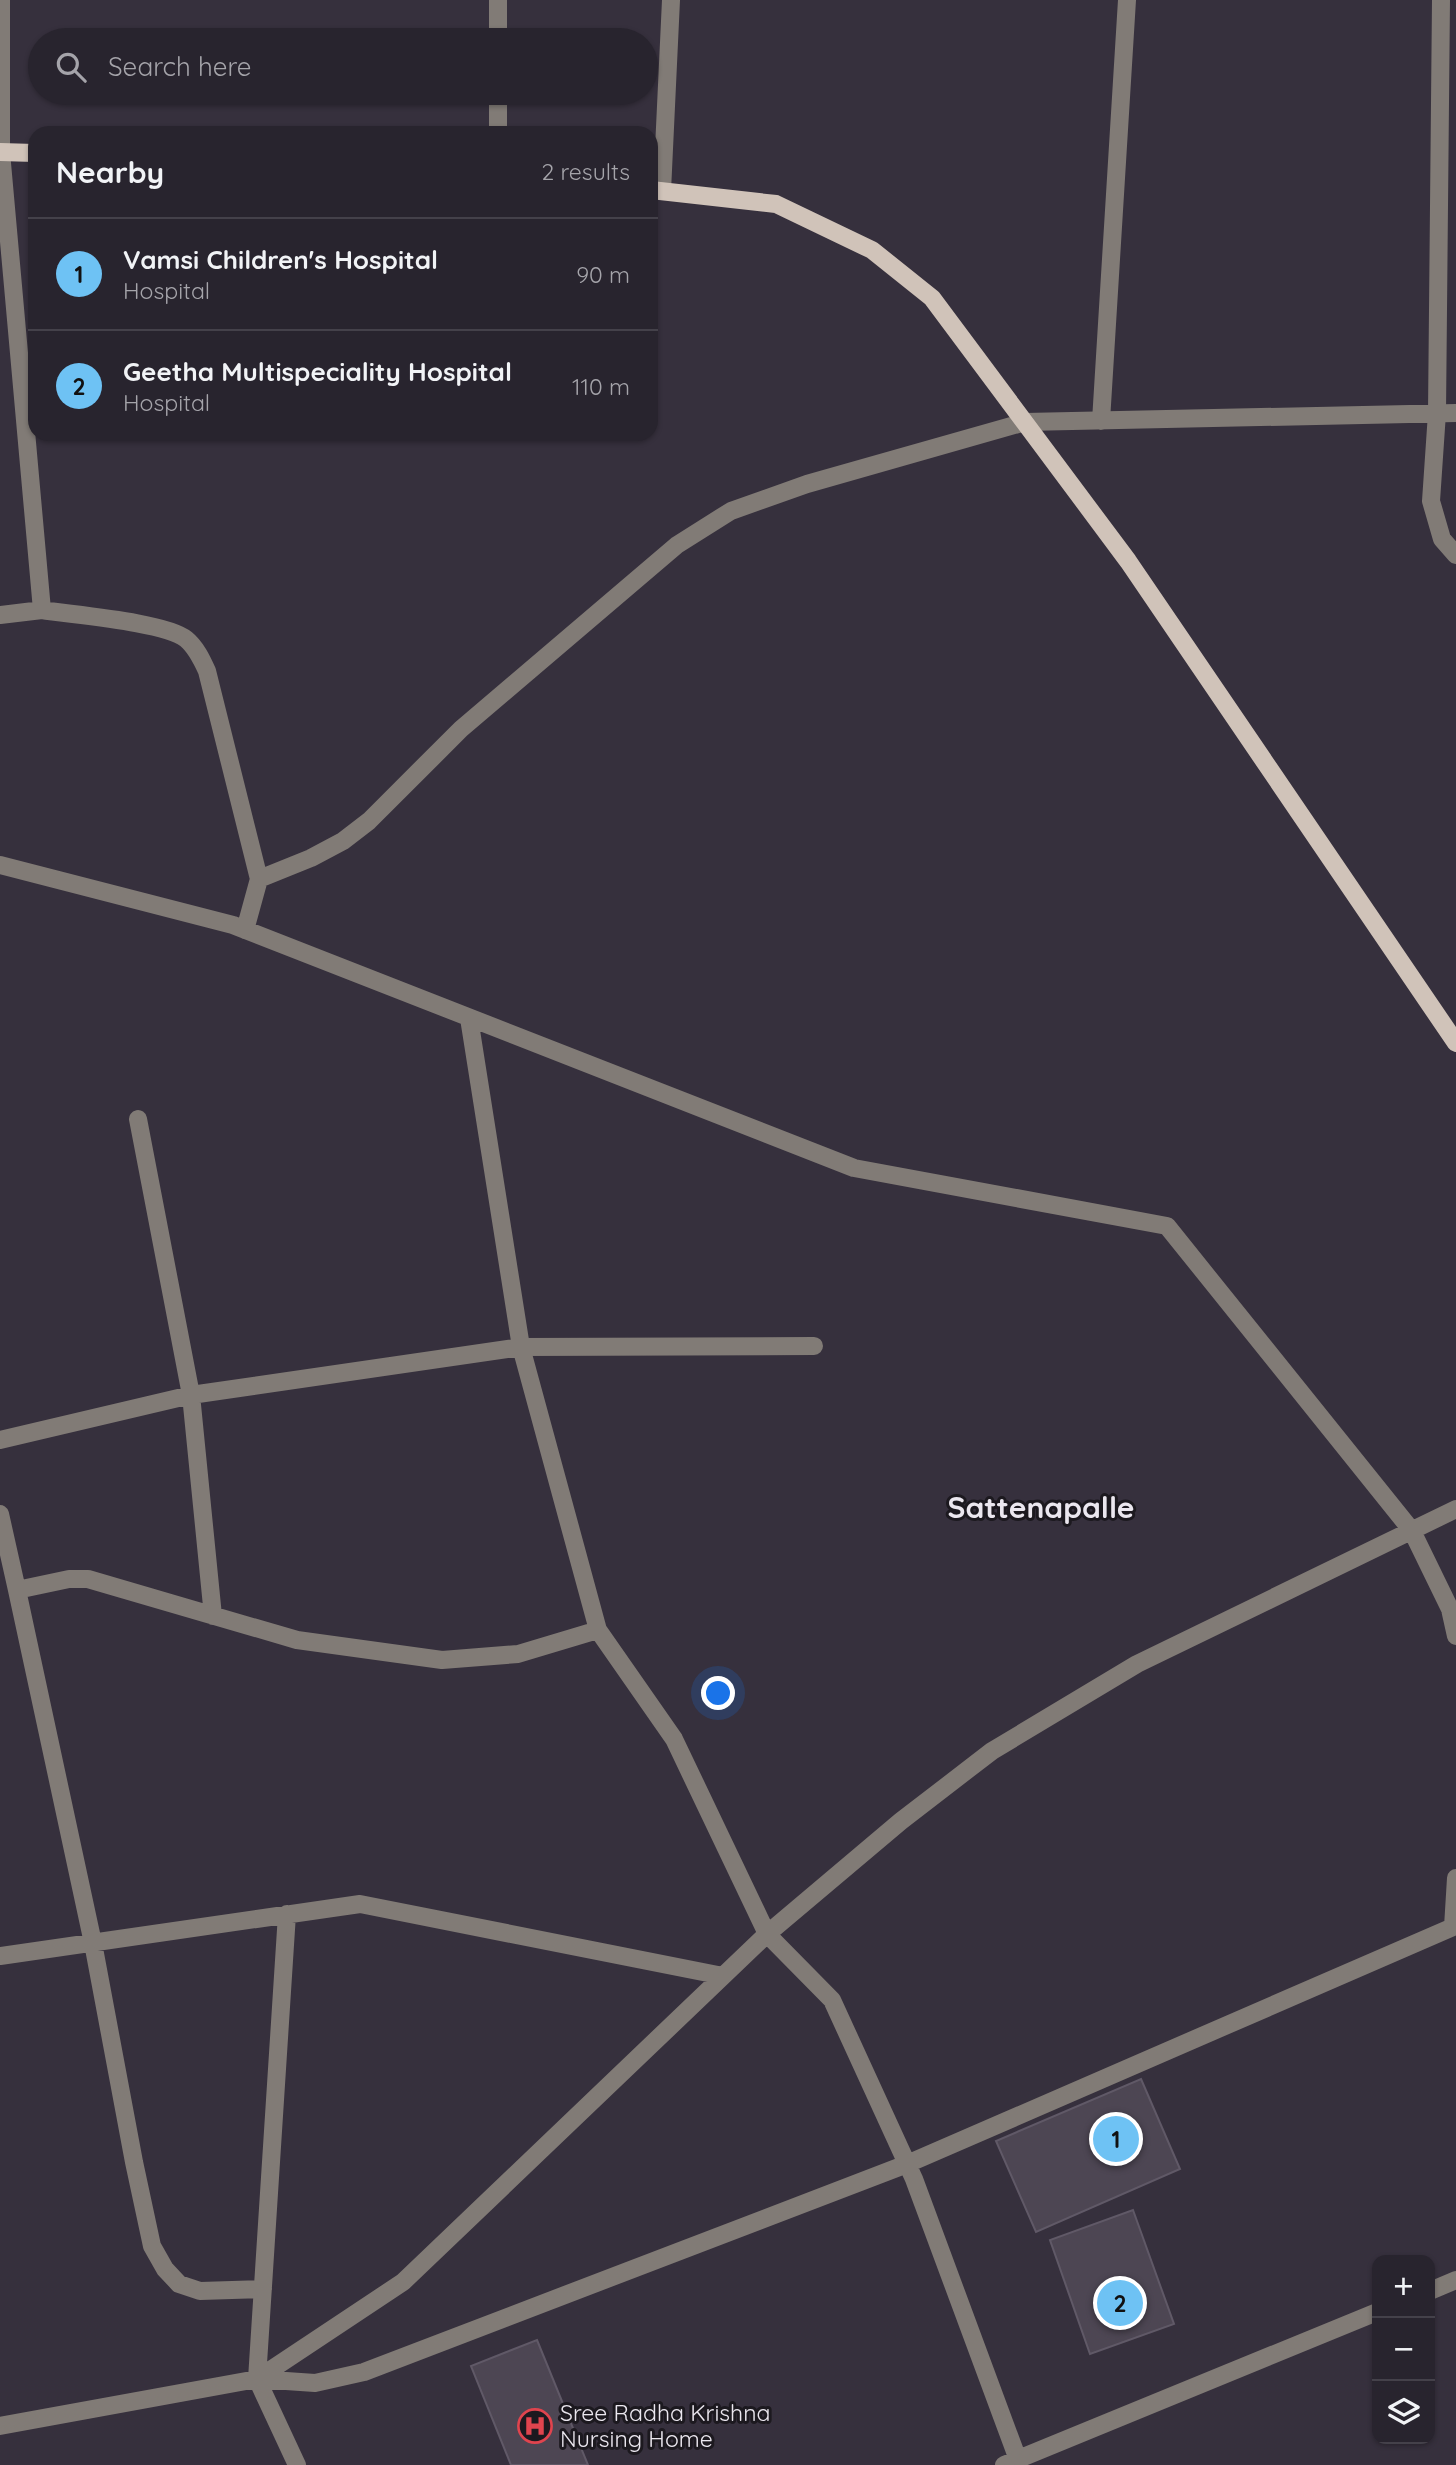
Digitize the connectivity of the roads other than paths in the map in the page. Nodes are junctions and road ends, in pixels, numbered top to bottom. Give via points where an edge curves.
1 (1, 0) edge
2 (498, 0) edge
3 (671, 0) edge
4 (1127, 0) edge
5 (1441, 0) edge
6 (498, 28) edge
7 (498, 105) edge
8 (498, 126) edge
9 (1, 152) edge
10 (28, 153) edge
11 (658, 176) edge
12 (658, 190) edge
13 (1437, 413) junction
14 (1456, 413) edge
15 (1101, 421) junction
16 (1024, 422) junction
17 (1456, 555) edge
18 (41, 610) junction
19 (0, 615) edge
20 (0, 865) edge
21 (259, 879) junction
22 (245, 930) junction
23 (470, 1017) junction
24 (1456, 1043) edge
25 (138, 1119) dead end
26 (521, 1346) junction
27 (814, 1346) dead end
28 (191, 1395) junction
29 (0, 1440) edge
30 (1456, 1509) edge
31 (0, 1514) edge
32 (1412, 1531) junction
33 (17, 1590) junction
34 (213, 1616) junction
35 (598, 1630) junction
36 (1456, 1636) edge
37 (1456, 1878) edge
38 (287, 1914) junction
39 (1455, 1930) edge
40 (767, 1934) junction
41 (93, 1943) junction
42 (0, 1956) edge
43 (723, 1976) junction
44 (906, 2164) junction
45 (1456, 2280) edge
46 (262, 2289) junction
47 (1435, 2289) edge
48 (1372, 2314) edge
49 (257, 2379) junction
50 (0, 2426) edge
51 (1014, 2463) edge
52 (297, 2465) edge

1 - 9 street
2 - 6 street
3 - 11 street
4 - 15 street
5 - 13 street
7 - 8 street
9 - 10 main road
9 - 18 street
12 - 16 main road via 776,204 872,250 932,299
13 - 14 street
13 - 15 street
13 - 17 street via 1431,502 1443,539
15 - 16 street
16 - 21 street via 807,484 731,511 677,545 461,729 369,821 311,858
16 - 24 main road via 1128,561
18 - 19 street
18 - 21 street via 165,628 187,639 207,671
20 - 22 street
21 - 22 street
22 - 23 street
23 - 26 street
23 - 32 street via 854,1168 1167,1226
25 - 28 street
26 - 27 street
26 - 28 street
26 - 35 street
28 - 29 street
28 - 34 street
30 - 32 street
31 - 33 street
32 - 36 street via 1450,1609
32 - 40 street via 1137,1664 992,1751
33 - 34 street via 88,1578
33 - 41 street
34 - 35 street via 297,1640 442,1660 518,1654
35 - 40 street via 674,1739
37 - 39 street
38 - 41 street
38 - 43 street via 360,1904
38 - 46 street
39 - 44 street
40 - 43 street
40 - 44 street via 832,2000
41 - 42 street
41 - 46 street via 152,2246 179,2284 200,2291
43 - 49 street via 403,2282
44 - 49 street via 364,2372 315,2383
44 - 51 street
45 - 47 street
46 - 49 street
48 - 51 street
49 - 50 street
49 - 52 street

